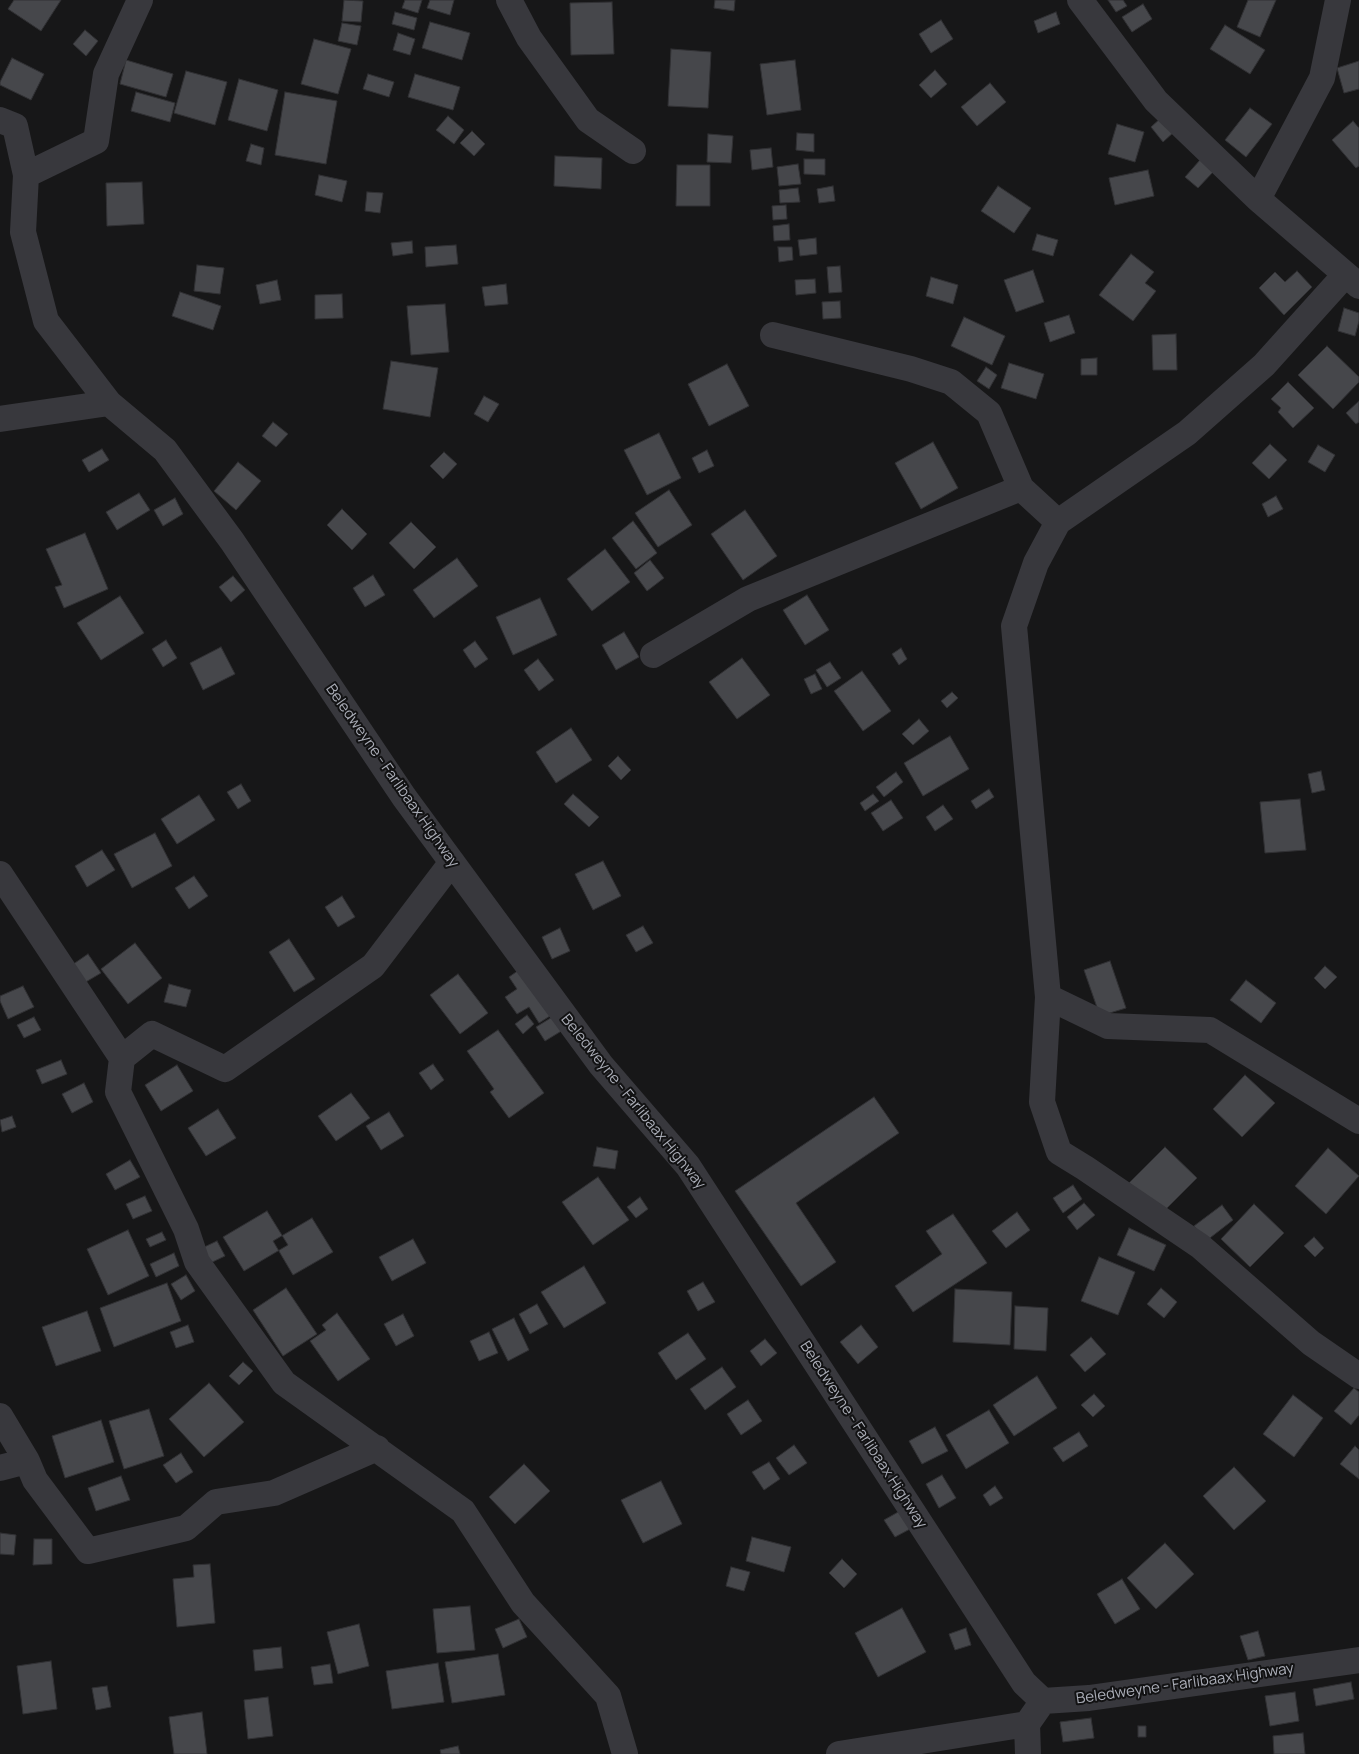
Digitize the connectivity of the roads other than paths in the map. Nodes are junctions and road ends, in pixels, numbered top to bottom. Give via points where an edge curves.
1 (140, 0) edge
2 (509, 0) edge
3 (1080, 0) edge
4 (1338, 0) edge
5 (0, 120) edge
6 (633, 151) dead end
7 (26, 175) junction
8 (1258, 199) junction
9 (1352, 280) edge
10 (773, 334) dead end
11 (109, 403) junction
12 (0, 419) edge
13 (1021, 488) junction
14 (1058, 522) junction
15 (653, 655) dead end
16 (452, 862) junction
17 (0, 874) edge
18 (1048, 997) junction
19 (122, 1058) junction
20 (1359, 1121) edge
21 (1359, 1376) edge
22 (0, 1416) edge
23 (377, 1448) junction
24 (26, 1461) junction
25 (0, 1468) edge
26 (1359, 1660) edge
27 (1043, 1701) junction
28 (1027, 1724) junction
29 (625, 1754) edge
30 (839, 1754) edge
31 (1028, 1754) edge

1 - 7 street via 106,74 96,141
2 - 6 street via 529,38 588,120
3 - 8 street via 1156,101
4 - 8 street via 1322,78
5 - 7 street, Beledweyne - Farlibaax Highway via 15,126
7 - 11 street, Beledweyne - Farlibaax Highway via 23,232 46,321
8 - 9 street
9 - 14 street via 1187,433
10 - 13 street via 951,382 989,413
11 - 12 street
11 - 16 street, Beledweyne - Farlibaax Highway via 165,450 232,541 404,797
13 - 14 street
13 - 15 street via 748,598
14 - 18 street via 1036,563 1014,626
16 - 19 street via 373,966 225,1069 152,1034
16 - 27 street, Beledweyne - Farlibaax Highway via 601,1065 688,1166 1024,1683
17 - 19 street
18 - 20 street via 1108,1026 1210,1030
18 - 21 street via 1042,1102 1058,1152 1200,1246 1311,1343
19 - 23 street via 118,1092 186,1229 196,1262 284,1383
22 - 24 street
23 - 24 street via 274,1493 216,1502 186,1528 88,1551 35,1480
23 - 29 street via 464,1511 523,1603 608,1696
24 - 25 street
26 - 27 street, Beledweyne - Farlibaax Highway via 1090,1698
27 - 28 street
28 - 30 street
28 - 31 street

